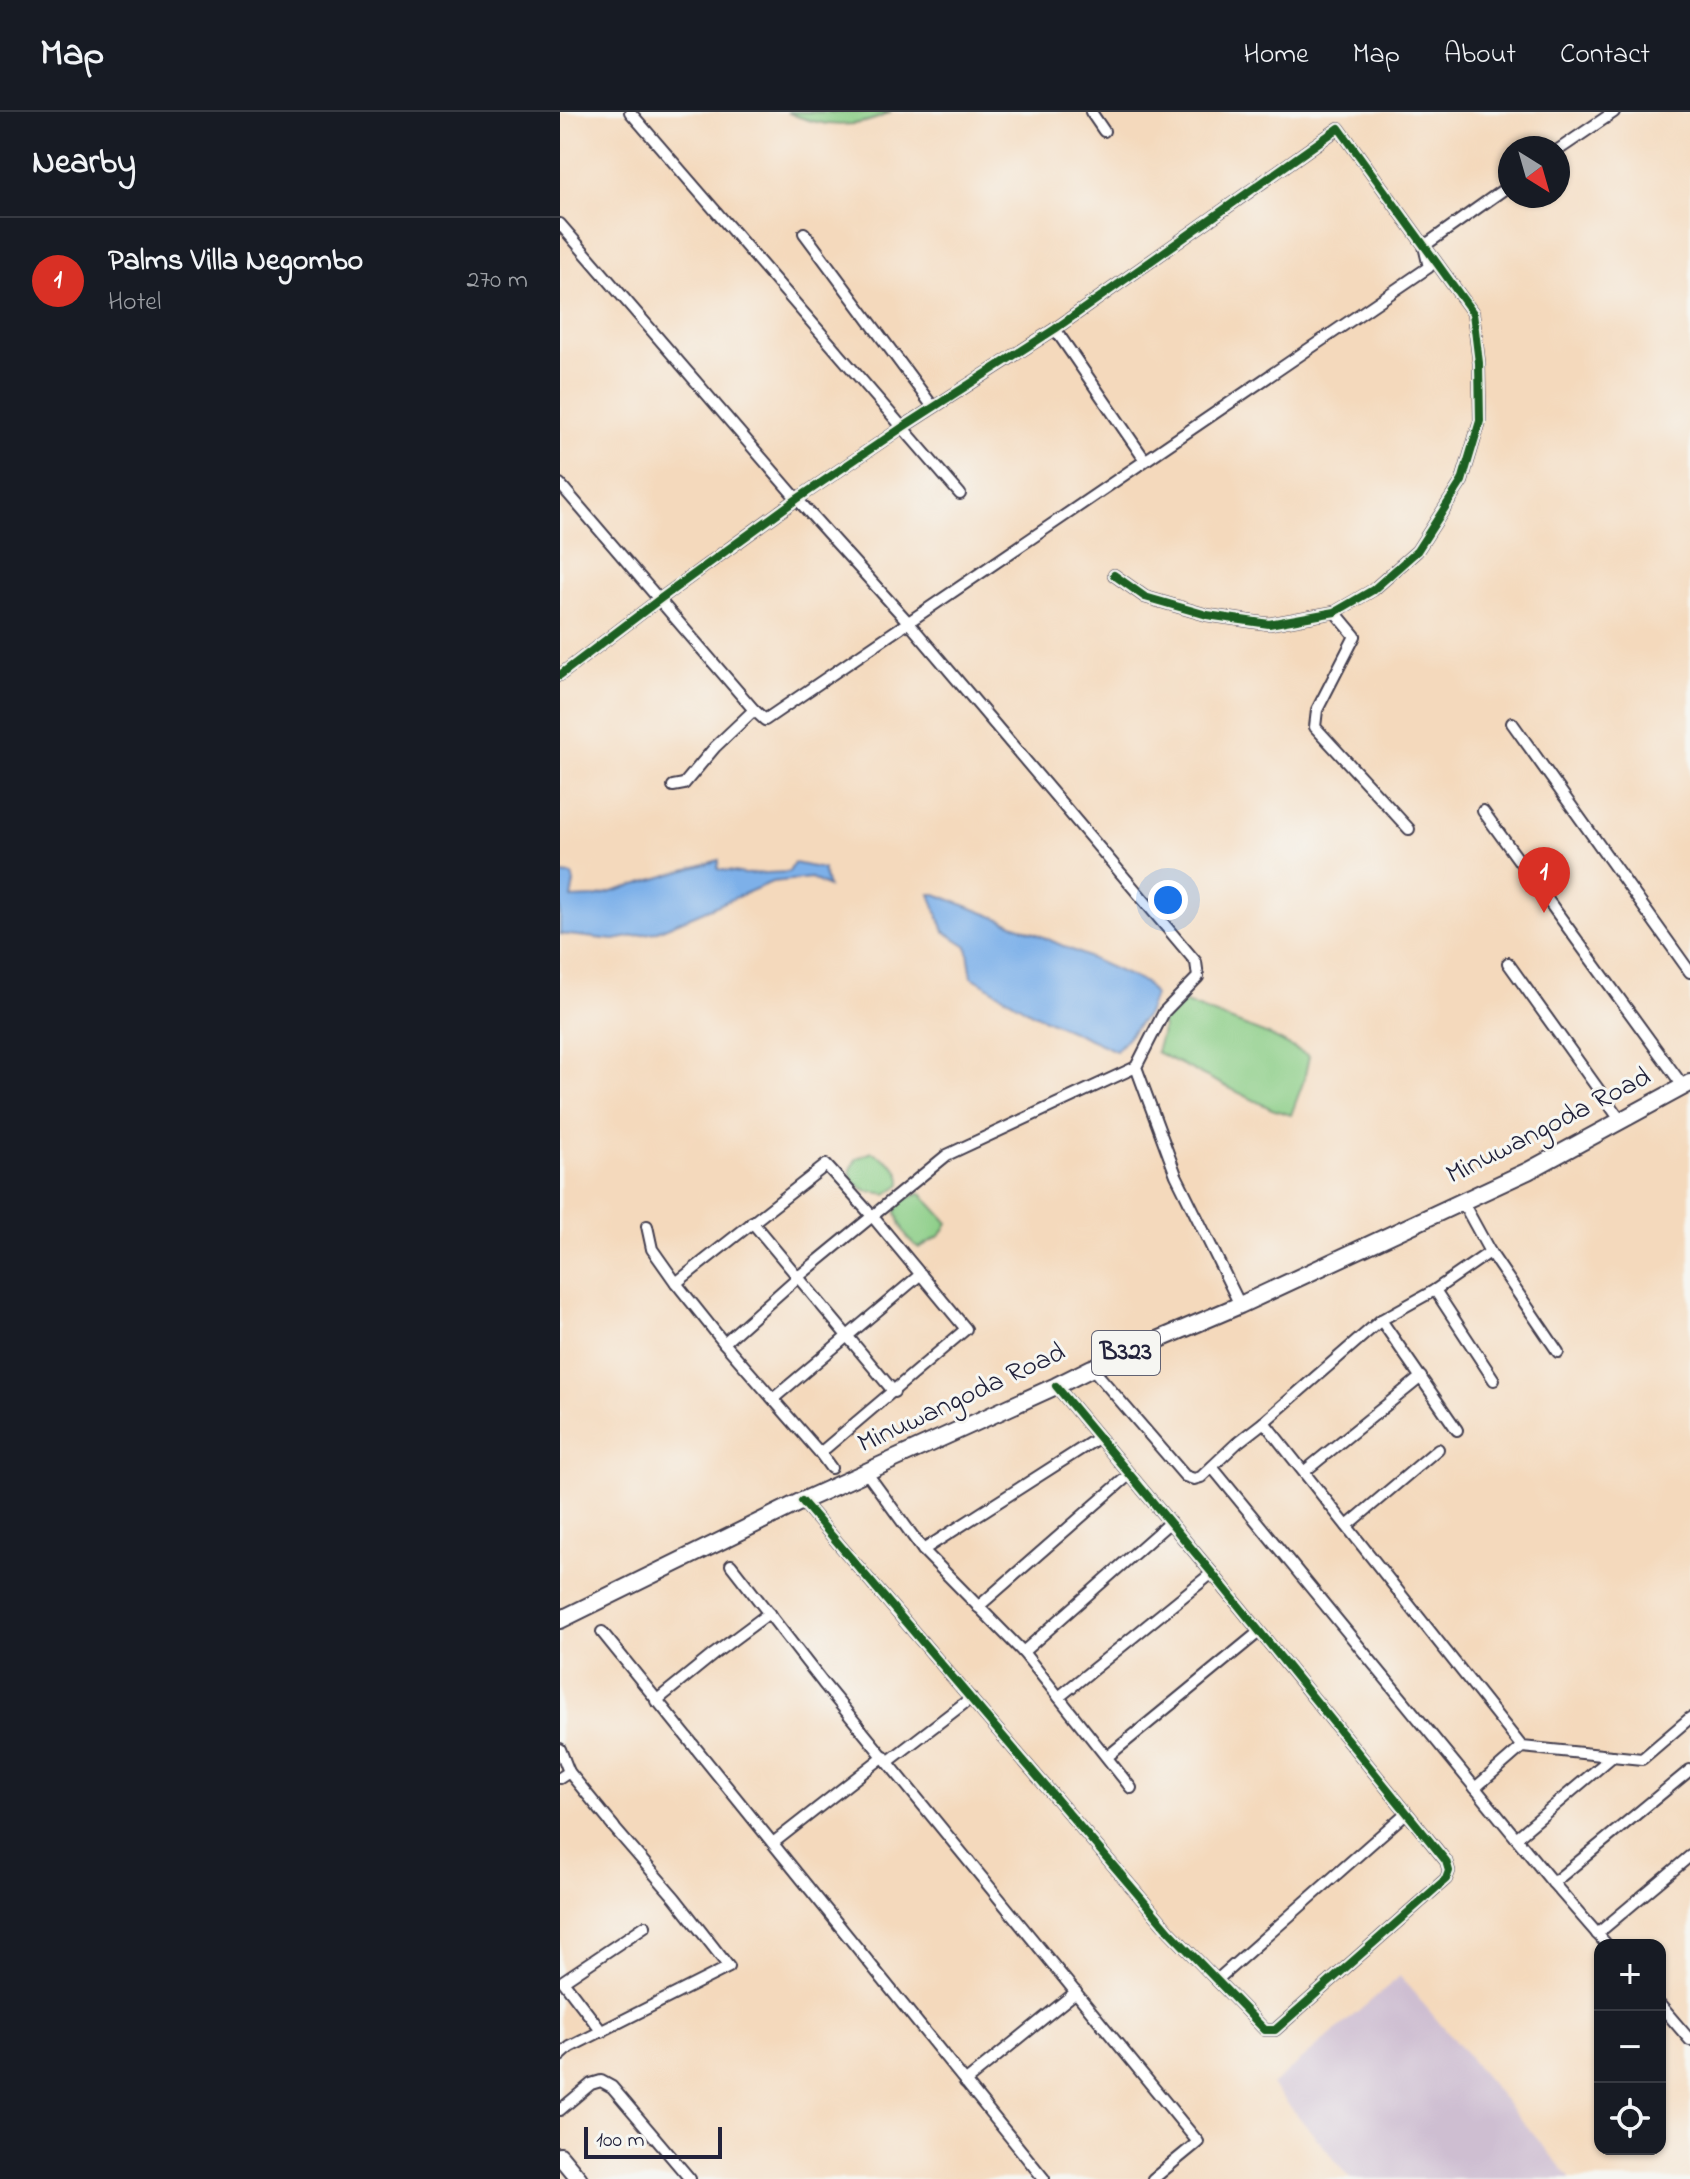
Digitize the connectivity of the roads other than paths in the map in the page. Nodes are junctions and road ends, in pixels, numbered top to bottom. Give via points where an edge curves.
1 (630, 112) edge
2 (1091, 112) edge
3 (1614, 112) edge
4 (1104, 131) dead end
5 (1570, 142) edge
6 (1498, 194) edge
7 (560, 224) edge
8 (804, 233) dead end
9 (1424, 246) junction
10 (1055, 329) junction
11 (933, 407) junction
12 (903, 427) junction
13 (1145, 460) junction
14 (560, 484) edge
15 (960, 494) dead end
16 (797, 499) junction
17 (1114, 575) dead end
18 (660, 599) junction
19 (1335, 612) junction
20 (909, 623) junction
21 (560, 675) edge
22 (754, 710) junction
23 (1512, 723) dead end
24 (673, 786) dead end
25 (1483, 811) dead end
26 (1409, 829) dead end
27 (1508, 963) dead end
28 (1690, 972) edge
29 (1136, 1067) junction
30 (1687, 1085) edge
31 (1621, 1121) junction
32 (1462, 1201) junction
33 (873, 1217) junction
34 (752, 1222) junction
35 (647, 1226) dead end
36 (1490, 1252) junction
37 (921, 1274) junction
38 (798, 1277) junction
39 (676, 1283) junction
40 (1435, 1290) junction
41 (1240, 1305) junction
42 (1381, 1320) junction
43 (847, 1336) junction
44 (724, 1343) junction
45 (1558, 1352) dead end
46 (1092, 1368) junction
47 (1421, 1377) junction
48 (1494, 1380) dead end
49 (1056, 1386) junction
50 (894, 1392) junction
51 (774, 1398) junction
52 (1264, 1422) junction
53 (1457, 1430) dead end
54 (1098, 1438) junction
55 (1438, 1449) dead end
56 (820, 1453) junction
57 (1212, 1467) junction
58 (831, 1468) dead end
59 (1305, 1471) junction
60 (866, 1472) junction
61 (1129, 1475) junction
62 (802, 1501) junction
63 (1169, 1523) junction
64 (1347, 1526) junction
65 (923, 1550) junction
66 (731, 1565) dead end
67 (1212, 1573) junction
68 (978, 1607) junction
69 (769, 1613) junction
70 (560, 1620) edge
71 (602, 1632) dead end
72 (1259, 1632) junction
73 (1023, 1652) junction
74 (1059, 1697) junction
75 (971, 1698) junction
76 (656, 1701) junction
77 (1690, 1718) edge
78 (1522, 1747) junction
79 (560, 1749) edge
80 (1613, 1756) junction
81 (1107, 1757) junction
82 (887, 1758) junction
83 (1690, 1770) edge
84 (565, 1775) edge
85 (1131, 1788) dead end
86 (1475, 1788) junction
87 (1406, 1813) junction
88 (610, 1823) junction
89 (1516, 1838) junction
90 (773, 1843) junction
91 (1690, 1856) edge
92 (638, 1857) dead end
93 (1553, 1883) junction
94 (645, 1926) dead end
95 (1597, 1934) junction
96 (1602, 1939) edge
97 (561, 1979) edge
98 (1218, 1979) junction
99 (1076, 1992) junction
100 (1665, 2011) edge
101 (602, 2032) junction
102 (1690, 2040) edge
103 (560, 2056) edge
104 (965, 2082) junction
105 (560, 2110) edge
106 (560, 2156) edge
107 (579, 2179) edge
108 (690, 2179) edge
109 (1044, 2179) edge
110 (1153, 2179) edge

1 - 12 street
2 - 4 street
3 - 5 street
6 - 9 street
7 - 16 street
8 - 11 street
9 - 10 street via 1339,128
9 - 13 street via 1429,267
9 - 19 street via 1473,313 1480,421 1462,481 1417,551 1373,590
10 - 11 street
10 - 13 street
11 - 12 street
12 - 15 street
12 - 16 street
13 - 20 street
14 - 18 street
16 - 18 street
16 - 20 street
17 - 19 street via 1145,597 1207,615 1269,624
18 - 21 street
18 - 22 street
19 - 26 street via 1355,636 1317,710 1315,727
20 - 22 street via 765,720
20 - 29 street via 1196,962 1198,977 1164,1012
22 - 24 street via 684,784
23 - 28 street
25 - 30 street
27 - 31 street
29 - 33 street via 947,1155
29 - 41 street via 1176,1175
30 - 31 main road, Minuwangoda Road / B323
31 - 32 main road, Minuwangoda Road / B323
32 - 36 street
32 - 41 main road, Minuwangoda Road / B323
33 - 34 street via 826,1165
33 - 37 street
33 - 38 street
34 - 38 street
34 - 39 street
35 - 39 street via 652,1249
36 - 40 street
36 - 45 street
37 - 43 street
37 - 50 street via 966,1329
38 - 43 street
38 - 44 street
39 - 44 street
40 - 42 street
40 - 48 street
41 - 46 main road, Minuwangoda Road / B323
42 - 47 street
42 - 52 street
43 - 50 street
43 - 51 street
44 - 51 street
46 - 49 main road, Minuwangoda Road / B323
46 - 57 street via 1185,1476 1201,1477
47 - 53 street
47 - 59 street
49 - 54 street
49 - 60 main road, Minuwangoda Road / B323
50 - 56 street
51 - 56 street
52 - 57 street
52 - 59 street
54 - 61 street
54 - 65 street
55 - 64 street
56 - 58 street
57 - 86 street
59 - 64 street
60 - 62 main road, Minuwangoda Road / B323
60 - 65 street
61 - 63 street
61 - 68 street
62 - 70 main road, Minuwangoda Road / B323
62 - 75 street
63 - 67 street
63 - 73 street
64 - 78 street
65 - 68 street
66 - 69 street
67 - 72 street
67 - 74 street
68 - 73 street
69 - 76 street
69 - 82 street
71 - 76 street
72 - 81 street
72 - 87 street
73 - 74 street
74 - 81 street
75 - 82 street
75 - 98 street via 1170,1932
76 - 90 street
77 - 80 street via 1642,1759
78 - 80 street
78 - 86 street
79 - 84 street
80 - 89 street
81 - 85 street
82 - 90 street
82 - 99 street
83 - 93 street
84 - 88 street
86 - 89 street
87 - 98 street
87 - 98 street via 1446,1861 1446,1879 1297,2013 1275,2030 1265,2030
88 - 92 street
88 - 101 street via 729,1967
89 - 93 street
90 - 104 street
91 - 95 street
93 - 95 street
94 - 97 street
95 - 96 street
97 - 101 street
99 - 104 street
99 - 110 street via 1198,2142
100 - 102 street
101 - 103 street
104 - 109 street
105 - 108 street via 601,2081 612,2087
106 - 107 main road

